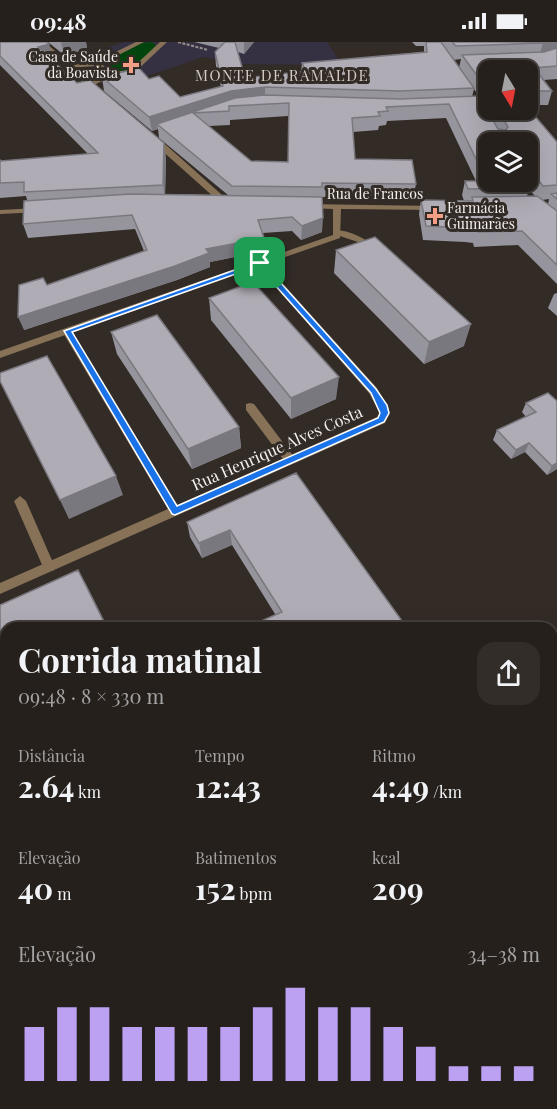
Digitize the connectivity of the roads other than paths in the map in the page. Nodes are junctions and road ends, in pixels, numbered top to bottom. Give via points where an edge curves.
1 (41, 42) edge
2 (141, 42) edge
3 (164, 42) edge
4 (96, 64) junction
5 (69, 66) junction
6 (111, 74) junction
7 (90, 85) junction
8 (107, 99) edge
9 (142, 129) edge
10 (162, 133) edge
11 (151, 136) junction
12 (217, 204) edge
13 (228, 205) junction
14 (239, 205) edge
15 (294, 206) edge
16 (338, 207) junction
17 (446, 207) edge
18 (44, 209) edge
19 (0, 212) edge
20 (337, 232) junction
21 (379, 256) edge
22 (260, 263) junction
23 (67, 331) junction
24 (0, 355) edge
25 (249, 407) dead end
26 (290, 460) junction
27 (20, 501) dead end
28 (175, 511) junction
29 (49, 567) junction
30 (0, 589) edge

1 - 5 street
2 - 4 street
3 - 6 street via 132,72
4 - 5 street
4 - 6 street
5 - 7 street
6 - 7 street
7 - 8 street
9 - 11 street
10 - 11 street
11 - 13 street
12 - 13 street
13 - 14 street
15 - 16 street, Rua de Francos
16 - 17 street, Rua de Francos
16 - 20 street
18 - 19 street
20 - 21 street via 364,241
20 - 22 street via 337,236
22 - 23 street
22 - 26 street, Rua Henrique Alves Costa via 374,391 385,413 381,420
23 - 24 street
23 - 28 street
25 - 26 street
26 - 28 street, Rua Henrique Alves Costa
27 - 29 street
28 - 29 street, Rua Henrique Alves Costa
29 - 30 street, Rua Henrique Alves Costa

